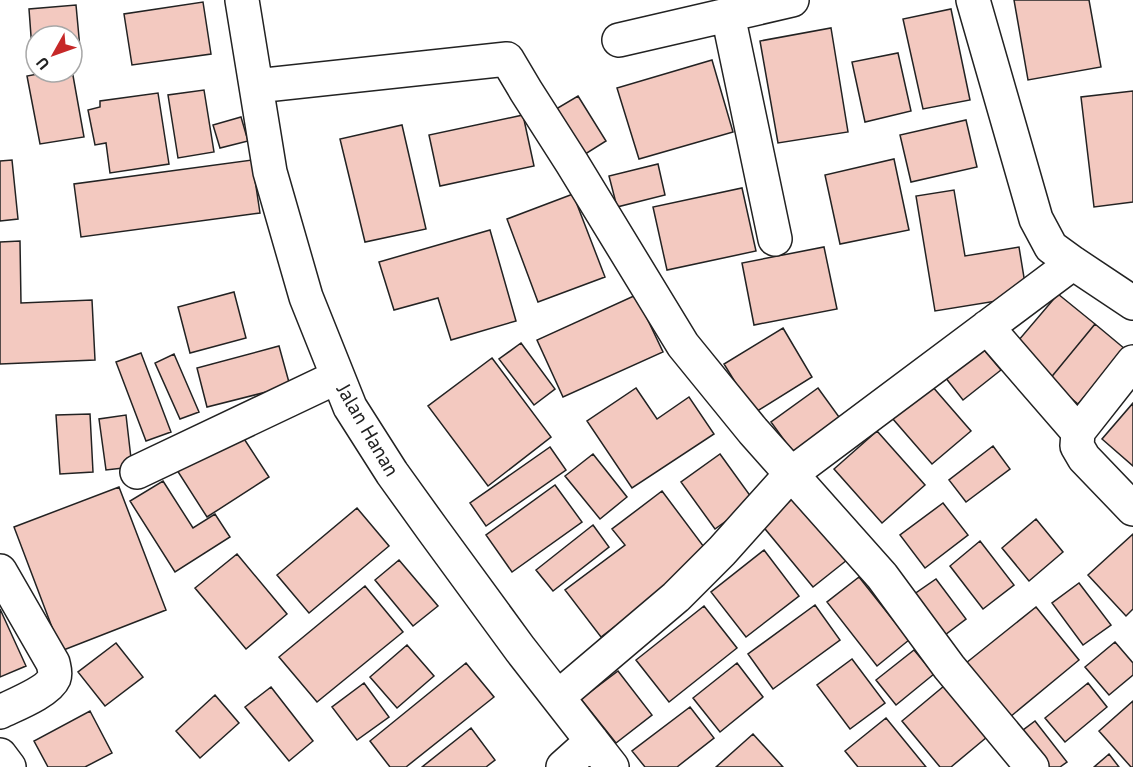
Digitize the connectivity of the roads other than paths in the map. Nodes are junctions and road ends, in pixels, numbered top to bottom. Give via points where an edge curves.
1 (242, 0) edge
2 (792, 0) edge
3 (973, 0) edge
4 (728, 15) junction
5 (619, 40) dead end
6 (256, 86) junction
7 (775, 239) dead end
8 (1073, 263) junction
9 (1133, 303) edge
10 (987, 327) junction
11 (1133, 362) edge
12 (337, 377) junction
13 (1078, 432) junction
14 (137, 472) dead end
15 (791, 474) junction
16 (1133, 509) edge
17 (0, 571) edge
18 (558, 697) junction
19 (0, 712) edge
20 (592, 741) junction
21 (0, 755) edge
22 (9, 767) edge
23 (563, 767) edge
24 (612, 767) edge
25 (1032, 767) edge

1 - 6 street, Jalan Hanan
2 - 4 street
3 - 8 street via 1036,219 1051,247
4 - 5 street
4 - 7 street
6 - 12 street, Jalan Hanan via 270,172 306,297
6 - 15 street via 507,59 683,345
8 - 9 street
8 - 10 street
10 - 13 street
10 - 15 street
11 - 13 street
12 - 14 street
12 - 18 street, Jalan Hanan via 350,407 399,483
13 - 16 street via 1077,446 1084,458
15 - 18 street via 676,597
15 - 25 street via 882,576 949,667
17 - 19 street via 55,670 51,683 43,690
18 - 20 street, Jalan Hanan
20 - 23 street
20 - 24 street, Jalan Hanan
21 - 22 street

